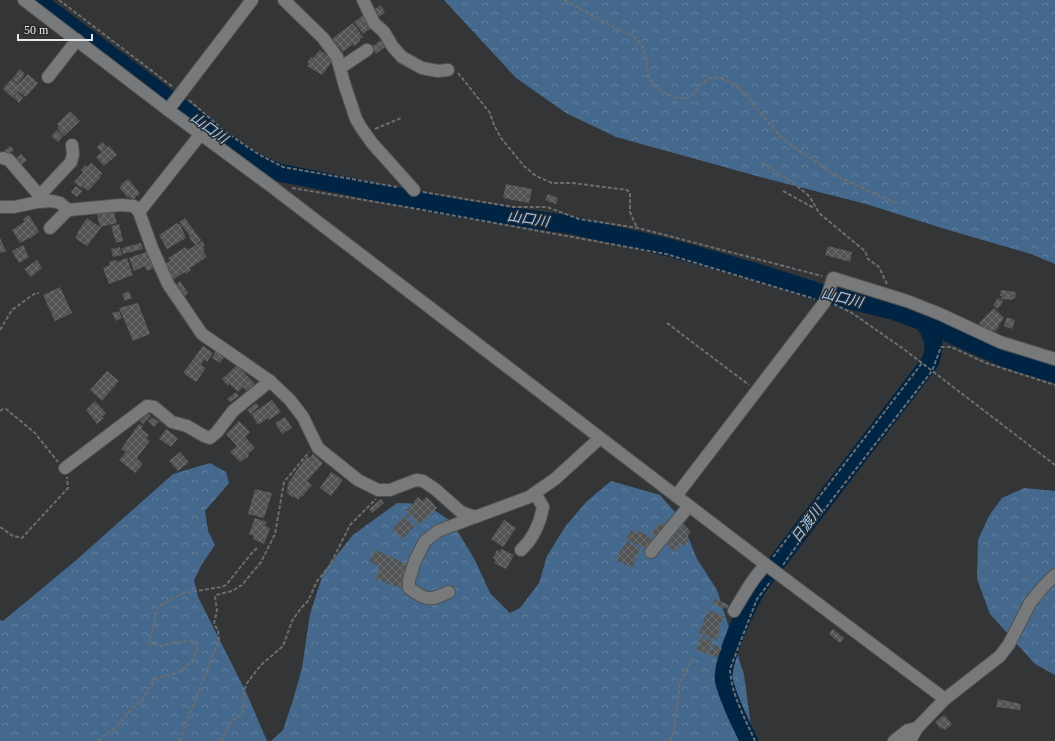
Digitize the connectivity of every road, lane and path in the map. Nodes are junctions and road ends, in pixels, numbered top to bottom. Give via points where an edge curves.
1 (24, 0) edge
2 (58, 0) edge
3 (252, 0) edge
4 (284, 0) edge
5 (363, 0) edge
6 (564, 0) edge
7 (77, 40) junction
8 (366, 50) dead end
9 (340, 68) junction
10 (448, 70) joint
11 (48, 77) dead end
12 (180, 95) junction
13 (169, 109) junction
14 (401, 118) dead end
15 (365, 134) junction
16 (200, 135) junction
17 (72, 145) dead end
18 (3, 158) dead end
19 (762, 163) dead end
20 (271, 186) junction
21 (414, 190) junction
22 (783, 190) dead end
23 (44, 202) junction
24 (899, 204) dead end
25 (0, 207) edge
26 (814, 207) junction
27 (68, 210) junction
28 (139, 212) junction
29 (50, 228) dead end
30 (637, 228) junction
31 (833, 280) junction
32 (39, 293) dead end
33 (890, 296) junction
34 (826, 300) junction
35 (667, 323) dead end
36 (0, 330) edge
37 (1055, 358) edge
38 (923, 364) junction
39 (931, 370) junction
40 (270, 381) junction
41 (1055, 385) edge
42 (756, 391) junction
43 (0, 411) edge
44 (600, 438) junction
45 (316, 444) junction
46 (1055, 465) edge
47 (65, 468) junction
48 (385, 490) junction
49 (535, 493) junction
50 (676, 496) junction
51 (689, 506) junction
52 (475, 517) junction
53 (0, 527) edge
54 (258, 548) dead end
55 (521, 550) dead end
56 (651, 552) dead end
57 (772, 569) junction
58 (1055, 575) edge
59 (450, 592) dead end
60 (734, 611) dead end
61 (692, 658) dead end
62 (944, 699) junction
63 (917, 728) junction
64 (98, 741) edge
65 (180, 741) edge
66 (221, 741) edge
67 (670, 741) edge
68 (755, 741) edge
69 (894, 741) edge
70 (910, 741) edge

1 - 7 street
2 - 12 path
3 - 12 street
4 - 9 street via 323,38 337,57
5 - 10 street via 374,23 402,57 422,68
6 - 24 path via 637,39 643,45 650,78 656,88 666,95 687,98 693,95 703,82 712,77 722,78 744,93 785,140 842,179
7 - 11 street
7 - 13 street
8 - 9 street
9 - 15 street via 356,119
10 - 30 path via 458,72 480,98 501,138 527,169 542,180 552,183 574,183 627,190 630,193 630,212
12 - 13 street
12 - 21 path via 243,144 283,167
13 - 16 street
14 - 15 path
15 - 21 street
16 - 20 street
16 - 28 street
17 - 23 street via 71,162 43,192
18 - 23 street via 9,160
19 - 26 path via 795,184 810,197
20 - 34 path via 412,208 666,254
20 - 44 street
21 - 30 path via 509,206 547,207 579,219
22 - 26 path
23 - 25 street
23 - 27 street via 60,203
26 - 33 path via 879,267
27 - 28 street via 121,205 134,206
27 - 29 street
28 - 40 street via 168,284 202,334
30 - 31 path
31 - 33 street
31 - 34 street
32 - 36 path via 12,310
33 - 37 street via 940,314 1000,342
34 - 38 path via 852,313
34 - 42 street
35 - 42 path
38 - 39 path
38 - 57 path
39 - 41 path via 941,347 946,346 986,363
39 - 46 path
39 - 57 path via 800,541
40 - 45 street via 303,417
40 - 47 street via 233,411 210,438 188,426 172,422 154,408 147,406
42 - 50 street
43 - 47 path via 6,409 35,433 56,461
44 - 49 street via 555,479
44 - 50 street
45 - 48 street via 358,480 378,490
45 - 65 path via 284,482 274,534 261,562 242,585 232,591 216,595 217,610 214,624 218,630 219,640
47 - 53 path via 68,488 22,538
48 - 52 street via 416,480 423,481 460,512
48 - 66 path via 350,525 308,601 292,621 283,646 261,664 247,683 243,713 231,722
49 - 52 street
49 - 55 street via 543,507 541,519 528,544
50 - 51 street
51 - 56 street
51 - 57 street
52 - 59 street via 438,530 425,541 415,561 409,588 420,596 432,599
54 - 64 path via 229,583 222,587 183,593 158,607 150,643 161,646 192,641 198,649 193,659 182,670 154,681 143,699 116,727
57 - 60 street via 760,571
57 - 62 street
57 - 68 path via 757,599 730,669 733,691
58 - 62 street via 1030,603 1000,656
61 - 67 path via 680,683
62 - 63 street
63 - 69 street via 908,730
63 - 70 street

